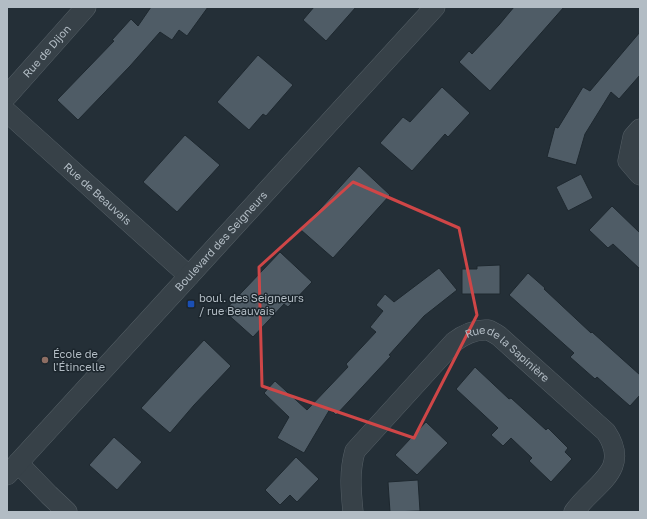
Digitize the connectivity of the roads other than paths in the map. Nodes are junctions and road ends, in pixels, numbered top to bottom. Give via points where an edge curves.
1 (86, 7) edge
2 (435, 7) edge
3 (7, 96) edge
4 (7, 112) edge
5 (640, 129) edge
6 (640, 175) edge
7 (189, 276) junction
8 (12, 469) edge
9 (67, 512) edge
10 (353, 512) edge
11 (574, 512) edge

1 - 3 street, Rue de Dijon
2 - 7 street, Boulevard des Seigneurs
4 - 7 street, Rue de Beauvais
5 - 6 street via 633,137 628,161
7 - 8 street, Boulevard des Seigneurs
8 - 9 street
10 - 11 street, Rue de la Sapinière via 350,478 355,451 454,342 465,334 488,330 500,336 606,432 612,441 615,451 611,469

